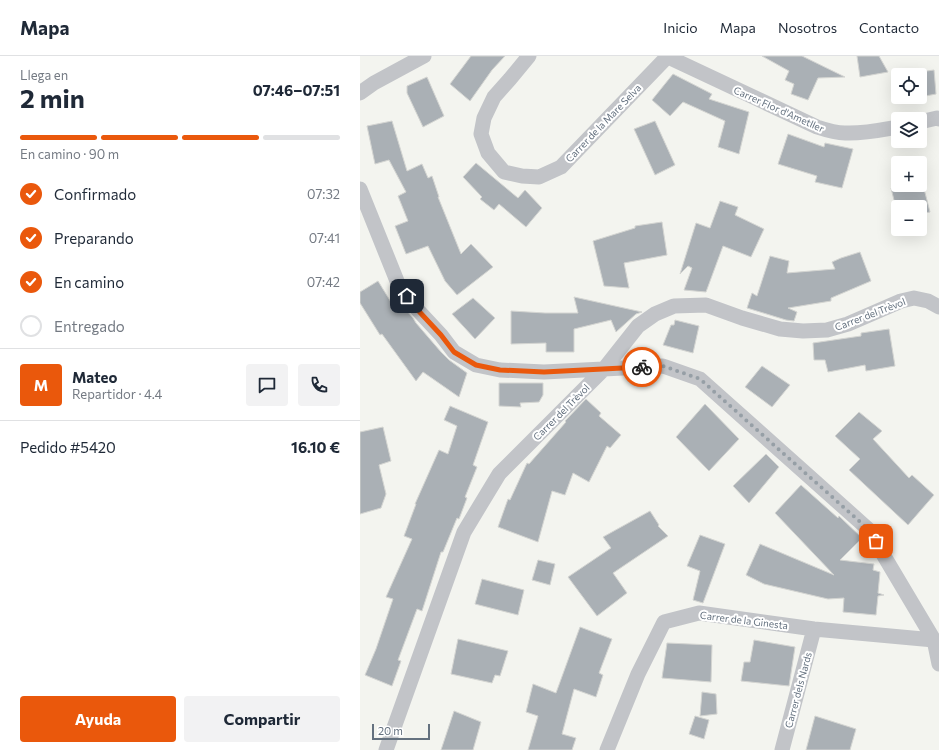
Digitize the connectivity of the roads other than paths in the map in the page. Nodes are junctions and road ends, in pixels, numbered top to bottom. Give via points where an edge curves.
1 (424, 56) edge
2 (529, 56) edge
3 (667, 56) edge
4 (360, 94) edge
5 (939, 119) edge
6 (927, 120) edge
7 (891, 128) edge
8 (360, 189) edge
9 (939, 307) edge
10 (604, 369) junction
11 (814, 629) junction
12 (936, 642) edge
13 (939, 664) edge
14 (386, 750) edge
15 (607, 750) edge
16 (782, 750) edge

1 - 4 street via 374,83
2 - 3 street, Carrer de la Mare Selva via 494,97 484,118 481,134 488,153 504,172 539,178 561,167
3 - 7 street, Carrer Flor d'Ametller via 817,127 844,133
5 - 6 street
8 - 10 street via 399,286 454,352 476,365 500,370 544,372
9 - 10 street, Carrer del Trèvol via 914,298 848,324 827,330 803,331 780,329 706,305 674,306 655,314 638,326
10 - 12 street via 663,366 700,379 868,529
10 - 14 street, Carrer del Trèvol via 499,474 464,532
11 - 12 street, Carrer de la Ginesta
11 - 15 street, Carrer de la Ginesta via 699,613 664,622 638,674
11 - 16 street, Carrer dels Nards
12 - 13 street

